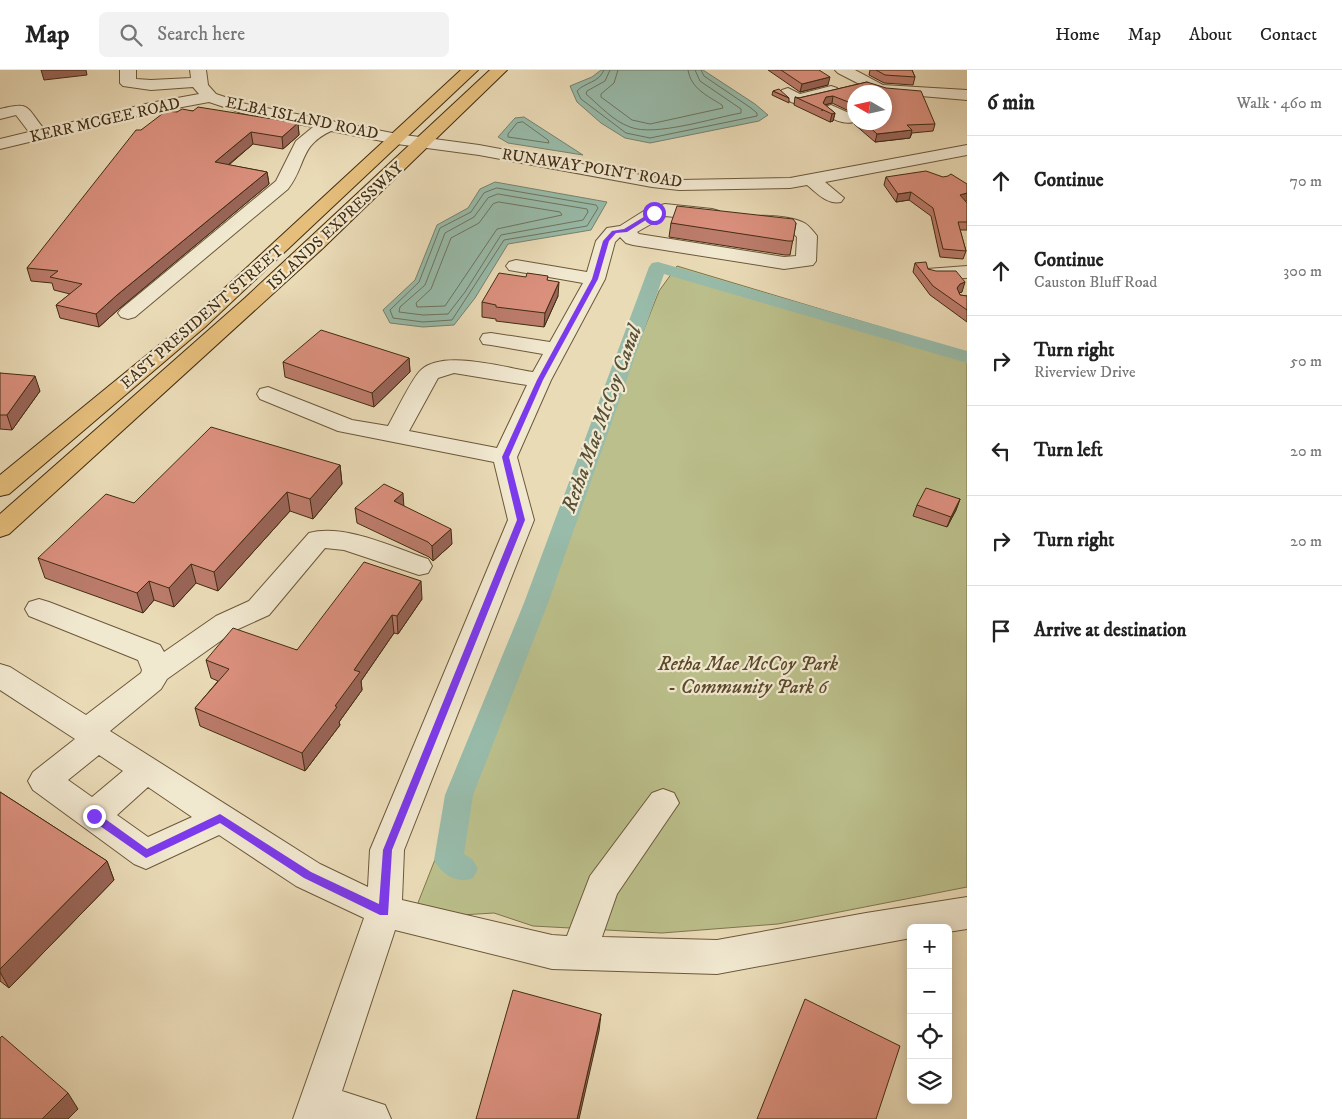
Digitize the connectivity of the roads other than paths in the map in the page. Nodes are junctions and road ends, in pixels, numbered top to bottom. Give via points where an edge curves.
1 (128, 70) edge
2 (470, 70) edge
3 (499, 70) edge
4 (853, 74) edge
5 (199, 76) edge
6 (788, 93) dead end
7 (967, 95) edge
8 (210, 97) junction
9 (831, 110) edge
10 (0, 114) edge
11 (847, 118) edge
12 (331, 124) junction
13 (40, 135) junction
14 (397, 139) junction
15 (424, 143) junction
16 (0, 144) edge
17 (967, 150) edge
18 (949, 152) junction
19 (910, 159) junction
20 (967, 163) edge
21 (872, 166) junction
22 (932, 173) edge
23 (888, 178) edge
24 (810, 179) junction
25 (834, 198) dead end
26 (625, 230) junction
27 (965, 261) edge
28 (516, 266) dead end
29 (934, 273) edge
30 (595, 279) junction
31 (128, 313) dead end
32 (491, 339) dead end
33 (556, 350) junction
34 (169, 380) joint
35 (540, 380) junction
36 (268, 394) dead end
37 (395, 434) junction
38 (505, 457) junction
39 (0, 488) edge
40 (0, 528) edge
41 (419, 566) dead end
42 (39, 609) dead end
43 (157, 671) junction
44 (0, 675) edge
45 (92, 735) junction
46 (146, 770) junction
47 (663, 803) dead end
48 (94, 816) junction
49 (220, 818) junction
50 (384, 912) junction
51 (964, 918) edge
52 (579, 953) junction
53 (316, 1112) edge
54 (371, 1119) edge

1 - 5 street via 128,83 141,85
2 - 14 main road, ISLANDS EXPRESSWAY
3 - 15 main road, ISLANDS EXPRESSWAY
4 - 6 street via 797,99
4 - 7 street via 880,89 887,98
5 - 8 street, ELBA ISLAND ROAD via 200,86
8 - 12 street, ELBA ISLAND ROAD via 242,108
8 - 13 street, KERR MCGEE ROAD
9 - 11 street
10 - 13 street via 20,110
12 - 14 street, ELBA ISLAND ROAD
12 - 31 street via 315,132 300,147 291,174 282,185
13 - 16 street, KERR MCGEE ROAD
14 - 15 street, ELBA ISLAND ROAD
14 - 39 main road, EAST PRESIDENT STREET via 198,323
15 - 24 street, RUNAWAY POINT ROAD via 679,185 790,183
15 - 34 main road, ISLANDS EXPRESSWAY
17 - 18 street, RUNAWAY POINT ROAD
18 - 19 street, RUNAWAY POINT ROAD via 925,150
18 - 20 street
19 - 21 street, RUNAWAY POINT ROAD
19 - 22 street
21 - 23 street
21 - 24 street, RUNAWAY POINT ROAD
24 - 25 street
26 - 26 street via 665,210 797,226 807,236 806,262 784,263 633,239
26 - 30 street via 614,232 606,241
27 - 29 street
28 - 30 street
30 - 33 street
32 - 33 street
33 - 35 street
34 - 40 main road, EAST PRESIDENT STREET
35 - 37 street via 454,366 441,368 430,374
35 - 38 street
36 - 37 street via 346,426
37 - 38 street
38 - 50 street via 521,520 388,850
41 - 43 street via 346,542 318,539 259,608 226,623
42 - 43 street via 150,653
43 - 45 street via 151,681
44 - 45 street
45 - 46 street
45 - 48 street via 44,781
46 - 48 street
46 - 49 street
47 - 52 street via 602,887
48 - 49 street via 146,854
49 - 50 street via 308,875
50 - 52 street via 552,952
50 - 53 street
51 - 52 street via 866,929 717,957
53 - 54 street

